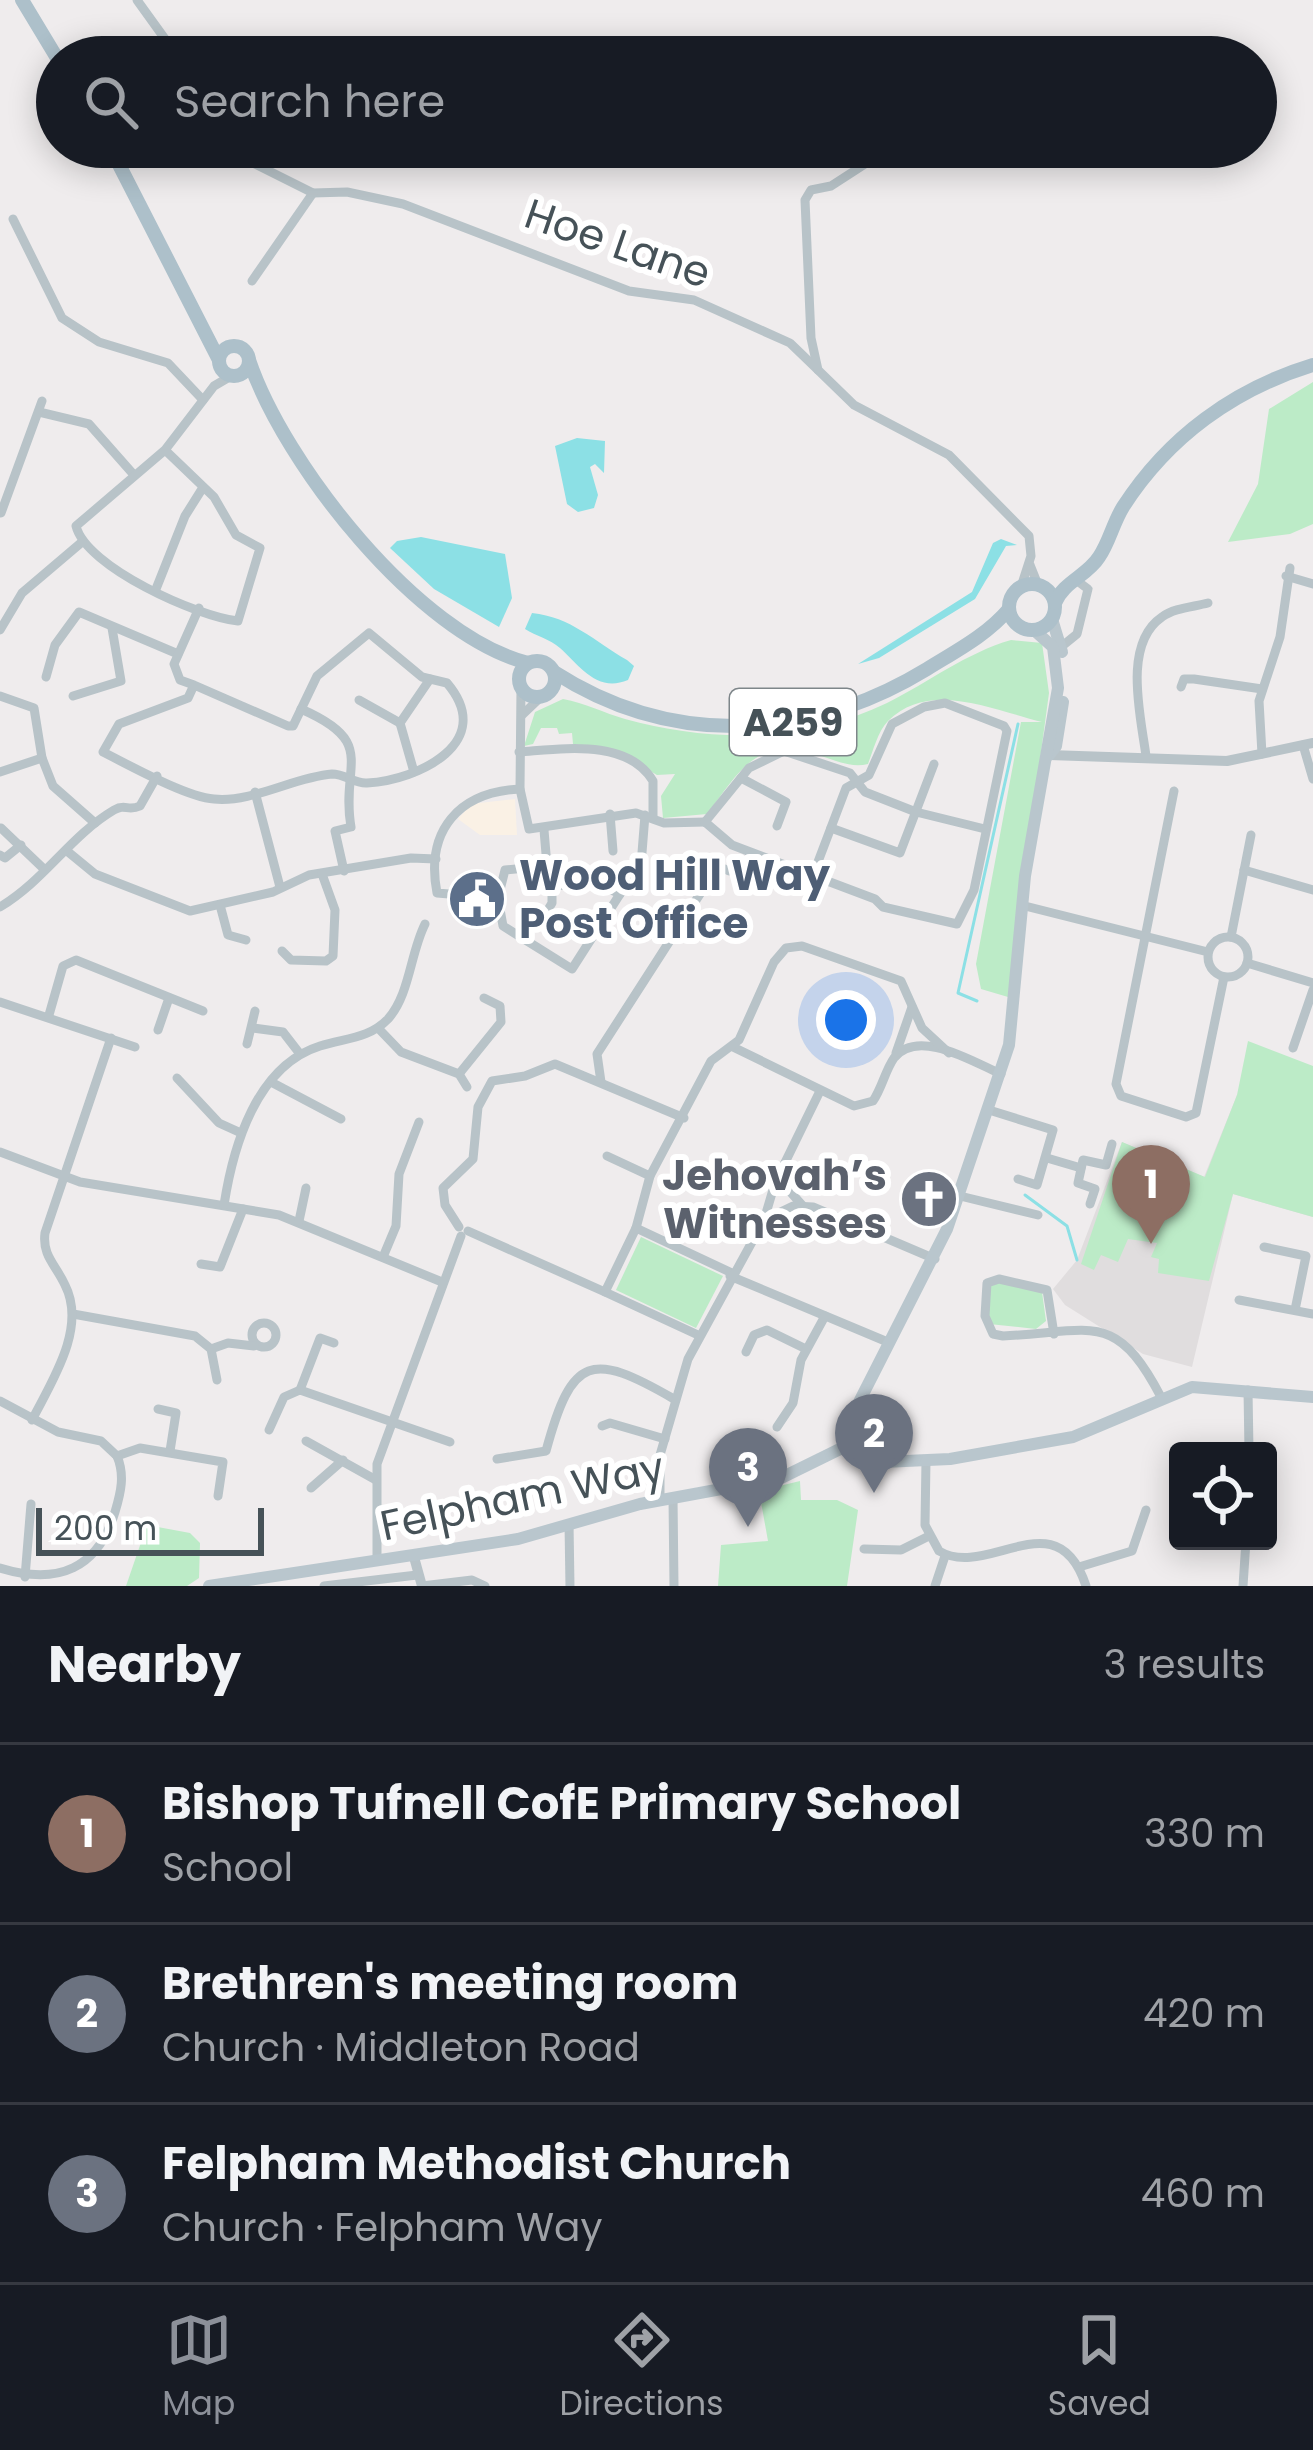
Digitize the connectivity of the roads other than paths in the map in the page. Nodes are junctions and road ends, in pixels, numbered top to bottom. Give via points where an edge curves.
1 (22, 0) edge
2 (137, 0) edge
3 (44, 36) edge
4 (163, 36) edge
5 (121, 168) edge
6 (263, 168) edge
7 (857, 168) edge
8 (313, 193) junction
9 (13, 219) dead end
10 (252, 281) dead end
11 (202, 325) junction
12 (811, 338) junction
13 (790, 343) junction
14 (232, 346) junction
15 (249, 359) junction
16 (1313, 365) edge
17 (227, 369) junction
18 (818, 370) junction
19 (260, 392) junction
20 (203, 400) junction
21 (165, 450) junction
22 (134, 475) junction
23 (202, 489) junction
24 (1, 513) edge
25 (1105, 540) junction
26 (82, 542) junction
27 (1030, 565) junction
28 (1313, 584) edge
29 (1082, 585) junction
30 (1021, 586) junction
31 (1041, 586) junction
32 (156, 589) junction
33 (1208, 603) dead end
34 (199, 608) junction
35 (1009, 610) junction
36 (1054, 611) junction
37 (4, 614) edge
38 (112, 628) junction
39 (0, 630) edge
40 (1029, 630) junction
41 (979, 637) junction
42 (1061, 647) junction
43 (178, 654) junction
44 (498, 654) junction
45 (528, 663) junction
46 (554, 673) junction
47 (46, 676) dead end
48 (430, 679) junction
49 (194, 685) junction
50 (520, 686) junction
51 (1181, 687) dead end
52 (1262, 689) junction
53 (544, 695) junction
54 (0, 696) edge
55 (74, 696) dead end
56 (592, 696) junction
57 (359, 700) dead end
58 (302, 710) junction
59 (522, 715) junction
60 (400, 723) junction
61 (1308, 744) edge
62 (519, 752) junction
63 (1049, 754) junction
64 (1262, 754) junction
65 (1146, 755) junction
66 (42, 758) junction
67 (934, 764) dead end
68 (0, 772) edge
69 (414, 772) junction
70 (157, 776) junction
71 (741, 778) junction
72 (351, 779) junction
73 (1313, 779) edge
74 (858, 782) junction
75 (520, 789) junction
76 (1174, 790) dead end
77 (255, 792) junction
78 (916, 812) junction
79 (610, 814) junction
80 (649, 816) junction
81 (705, 822) junction
82 (94, 824) junction
83 (777, 826) dead end
84 (1, 828) edge
85 (831, 828) junction
86 (986, 829) junction
87 (544, 830) junction
88 (1251, 835) dead end
89 (21, 845) junction
90 (613, 850) dead end
91 (67, 851) junction
92 (0, 855) edge
93 (436, 859) junction
94 (547, 866) junction
95 (724, 868) dead end
96 (45, 870) junction
97 (1244, 870) junction
98 (344, 871) junction
99 (322, 874) junction
100 (813, 875) junction
101 (280, 886) junction
102 (552, 886) junction
103 (1313, 890) edge
104 (620, 894) junction
105 (498, 898) junction
106 (1026, 903) junction
107 (220, 904) junction
108 (0, 907) edge
109 (543, 918) dead end
110 (425, 924) dead end
111 (1147, 934) junction
112 (1231, 937) junction
113 (246, 940) dead end
114 (282, 951) dead end
115 (1208, 952) junction
116 (1247, 963) junction
117 (1224, 977) junction
118 (1313, 986) edge
119 (169, 998) junction
120 (484, 998) dead end
121 (0, 1002) edge
122 (912, 1005) junction
123 (203, 1011) dead end
124 (255, 1011) dead end
125 (49, 1015) junction
126 (253, 1028) junction
127 (378, 1028) junction
128 (158, 1030) dead end
129 (111, 1038) junction
130 (248, 1044) dead end
131 (135, 1047) dead end
132 (733, 1047) junction
133 (1293, 1048) dead end
134 (949, 1053) junction
135 (300, 1054) junction
136 (597, 1054) junction
137 (894, 1058) junction
138 (572, 1069) junction
139 (459, 1074) junction
140 (1001, 1074) junction
141 (177, 1078) dead end
142 (271, 1082) junction
143 (601, 1082) junction
144 (467, 1087) dead end
145 (820, 1090) junction
146 (989, 1110) junction
147 (684, 1118) junction
148 (341, 1119) dead end
149 (419, 1122) dead end
150 (241, 1132) junction
151 (1112, 1144) dead end
152 (0, 1152) edge
153 (607, 1156) dead end
154 (1047, 1158) junction
155 (1081, 1168) junction
156 (650, 1175) junction
157 (65, 1178) junction
158 (778, 1178) junction
159 (1018, 1179) dead end
160 (306, 1188) dead end
161 (960, 1196) junction
162 (1090, 1204) dead end
163 (224, 1205) junction
164 (802, 1205) junction
165 (243, 1209) junction
166 (1038, 1215) dead end
167 (764, 1220) junction
168 (299, 1222) junction
169 (636, 1228) junction
170 (463, 1232) junction
171 (1264, 1247) dead end
172 (383, 1257) junction
173 (934, 1258) junction
174 (201, 1264) dead end
175 (731, 1275) junction
176 (442, 1282) junction
177 (605, 1292) junction
178 (1239, 1300) dead end
179 (1295, 1310) junction
180 (74, 1314) junction
181 (1313, 1314) edge
182 (825, 1316) junction
183 (1054, 1334) junction
184 (698, 1335) junction
185 (334, 1343) dead end
186 (890, 1343) junction
187 (254, 1346) dead end
188 (211, 1349) junction
189 (806, 1349) junction
190 (746, 1352) dead end
191 (217, 1380) dead end
192 (299, 1390) junction
193 (1248, 1390) junction
194 (1313, 1396) edge
195 (1161, 1397) junction
196 (674, 1400) junction
197 (0, 1401) edge
198 (158, 1409) dead end
199 (32, 1420) junction
200 (391, 1422) junction
201 (602, 1426) dead end
202 (777, 1427) dead end
203 (269, 1430) dead end
204 (664, 1439) junction
205 (306, 1441) dead end
206 (450, 1442) dead end
207 (1249, 1442) edge
208 (842, 1448) junction
209 (170, 1451) junction
210 (117, 1456) junction
211 (497, 1459) dead end
212 (343, 1460) junction
213 (926, 1460) junction
214 (376, 1480) junction
215 (311, 1488) dead end
216 (218, 1496) dead end
217 (667, 1499) junction
218 (31, 1504) dead end
219 (1147, 1510) dead end
220 (569, 1523) junction
221 (928, 1537) junction
222 (864, 1550) dead end
223 (1245, 1550) edge
224 (945, 1556) junction
225 (413, 1557) junction
226 (377, 1561) junction
227 (1079, 1567) junction
228 (0, 1568) edge
229 (25, 1577) junction
230 (421, 1582) edge
231 (209, 1586) edge
232 (324, 1586) edge
233 (485, 1586) edge
234 (571, 1586) edge
235 (674, 1586) edge
236 (935, 1586) edge
237 (1086, 1586) edge
238 (1243, 1586) edge

1 - 3 main road
2 - 4 street
5 - 11 main road
6 - 8 street, Hoe Lane
7 - 12 street via 806,195
8 - 10 street
8 - 13 street, Hoe Lane via 403,203 629,291 694,300
9 - 20 street via 62,318 99,342 167,363
11 - 14 main road
11 - 17 main road
12 - 13 street
12 - 18 street
13 - 18 street, Hoe Lane
14 - 15 main road
14 - 17 main road
15 - 17 main road
15 - 19 main road
16 - 25 main road via 1247,391 1183,436
17 - 19 main road
17 - 20 street
18 - 27 street, Hoe Lane via 854,406 958,463 1029,536
19 - 44 main road via 368,549
20 - 21 street
21 - 22 street
21 - 23 street
22 - 24 street via 89,424 40,406
22 - 26 street via 78,521
23 - 32 street
23 - 34 street via 236,535 262,554 238,622
25 - 29 main road
25 - 31 main road via 1069,576
26 - 32 street via 113,571
26 - 37 street
27 - 30 street
27 - 31 street, Hoe Lane
28 - 52 street via 1288,572 1280,637
29 - 36 main road
29 - 42 street via 1075,638
30 - 31 main road
30 - 35 main road
31 - 36 main road
32 - 34 street
33 - 65 street via 1171,611 1147,635 1138,679
34 - 43 street
35 - 40 main road
35 - 41 main road, A259
36 - 40 main road
36 - 42 main road
37 - 39 street
38 - 43 street
38 - 47 street via 79,612 55,645
38 - 55 street via 121,681
40 - 41 main road, A259
40 - 63 main road via 1053,647 1057,668
41 - 56 main road, A259 via 888,692 786,723 703,727
42 - 63 main road via 1065,687
43 - 49 street via 175,676
44 - 45 main road
44 - 50 main road
45 - 46 main road via 546,663
45 - 50 main road
46 - 53 main road
46 - 56 main road, A259
48 - 58 street via 365,633 316,676
48 - 60 street
48 - 69 street via 453,690 460,736 445,759
49 - 58 street via 288,726
49 - 70 street via 188,698 118,724 108,738 103,752
50 - 53 main road
50 - 59 street
51 - 52 street via 1194,679
52 - 64 street
53 - 56 main road, A259
53 - 59 street
54 - 66 street via 34,708
57 - 60 street
58 - 72 street via 347,736
59 - 62 street
60 - 69 street
61 - 64 street
61 - 73 street
62 - 75 street
62 - 80 street via 577,748 629,757 652,781
63 - 65 street
63 - 106 main road
64 - 65 street via 1227,761
66 - 68 street
66 - 82 street via 58,793
67 - 78 street
69 - 72 street
70 - 77 street via 212,799
70 - 82 street via 140,806 119,807
71 - 74 street via 764,757 784,752
71 - 81 street
71 - 83 street via 786,802
72 - 77 street via 331,775
72 - 98 street via 344,793 351,827 335,831
74 - 78 street
74 - 85 street via 846,788
74 - 86 street via 869,775 885,732 918,709 945,703 996,721 1007,731
75 - 87 street via 524,824
75 - 93 street via 467,801 448,823
76 - 111 street
77 - 101 street
78 - 85 street via 900,853
78 - 86 street
79 - 80 street
79 - 87 street
79 - 90 street
80 - 81 street
80 - 104 street via 641,866
81 - 100 street via 732,845
82 - 91 street
84 - 89 street
85 - 100 street
86 - 100 street via 974,890 956,924 883,907
87 - 94 street
88 - 97 street
89 - 92 street
89 - 96 street
91 - 96 street
91 - 107 street via 86,870 177,909
93 - 98 street
93 - 105 street via 437,893
94 - 102 street
94 - 105 street via 505,870
95 - 136 street
96 - 108 street
97 - 103 street
97 - 112 street
98 - 99 street
99 - 101 street
99 - 114 street via 334,910 333,956 300,961
101 - 107 street
102 - 104 street via 596,883
102 - 109 street
104 - 105 street via 572,969 503,926
106 - 111 street
106 - 140 main road
107 - 113 street via 227,935
110 - 127 street via 396,1008
111 - 115 street
111 - 117 street via 1116,1084 1125,1098 1186,1117 1198,1108
112 - 115 street
112 - 116 street
115 - 117 street via 1209,965
116 - 117 street
116 - 118 street
118 - 133 street
119 - 123 street
119 - 125 street via 71,961
119 - 128 street
120 - 139 street via 500,1006 501,1022
121 - 125 street
122 - 132 street via 901,981 794,946 774,962
122 - 134 street via 929,1038
122 - 137 street
124 - 126 street
125 - 129 street
126 - 130 street
126 - 135 street via 283,1032
127 - 135 street
127 - 139 street via 400,1052
129 - 131 street
129 - 157 street
132 - 145 street
132 - 147 street via 711,1061
134 - 137 street via 923,1046
134 - 140 street
135 - 142 street
136 - 138 street
136 - 143 street
137 - 145 street via 867,1105
138 - 143 street
138 - 170 street via 548,1064 488,1085 473,1160 442,1188
139 - 144 street
140 - 146 main road
141 - 150 street via 219,1123
142 - 148 street
142 - 150 street
143 - 147 street
145 - 158 street
146 - 154 street via 1053,1130
146 - 161 main road
147 - 156 street
149 - 172 street
150 - 163 street
151 - 155 street via 1106,1165 1083,1160
152 - 157 street
153 - 156 street
154 - 155 street
154 - 159 street via 1037,1185
155 - 162 street via 1078,1183 1095,1189
156 - 169 street
157 - 163 street
157 - 180 street via 44,1241
158 - 164 street
158 - 167 street
160 - 168 street
161 - 166 street
161 - 173 main road
163 - 165 street
164 - 167 street
164 - 173 street
165 - 168 street
165 - 174 street via 220,1267
167 - 175 street
168 - 172 street
169 - 175 street
169 - 177 street
170 - 176 street
170 - 177 street
171 - 179 street via 1306,1256
172 - 176 street
173 - 186 main road
175 - 182 street
175 - 184 street
176 - 200 street
177 - 184 street
178 - 179 street
179 - 181 street
180 - 188 street via 195,1336
180 - 199 street
182 - 186 street
182 - 189 street
183 - 183 street via 993,1334 985,1322 987,1283 1047,1290
183 - 195 street via 1101,1332 1125,1341
184 - 196 street
185 - 192 street via 320,1338
186 - 208 main road
187 - 188 street
188 - 191 street
189 - 190 street via 767,1330
189 - 202 street via 796,1396
192 - 200 street
192 - 203 street via 284,1396
193 - 194 main road
193 - 195 main road via 1202,1386
193 - 207 street
195 - 213 main road via 1073,1437
196 - 204 street
196 - 211 street via 624,1372 594,1368 559,1404 546,1451
197 - 199 street
198 - 209 street via 176,1413
199 - 210 street via 100,1441
200 - 206 street
200 - 214 street
201 - 204 street
204 - 217 street
205 - 212 street
208 - 213 main road via 884,1462
208 - 217 main road, Felpham Way via 781,1478
209 - 210 street
209 - 216 street via 223,1462
210 - 229 street via 121,1487 96,1558 65,1578
212 - 214 street
212 - 215 street
213 - 221 street
214 - 226 street
217 - 220 main road, Felpham Way
217 - 235 street
218 - 229 street
219 - 227 street via 1132,1551
220 - 225 main road, Felpham Way
220 - 234 street
221 - 222 street via 901,1550
221 - 224 street
223 - 238 street
224 - 227 street via 1046,1544
224 - 236 street
225 - 226 main road, Felpham Way
225 - 230 street
226 - 231 main road, Felpham Way
227 - 237 street
228 - 229 street
230 - 232 street
230 - 233 street

